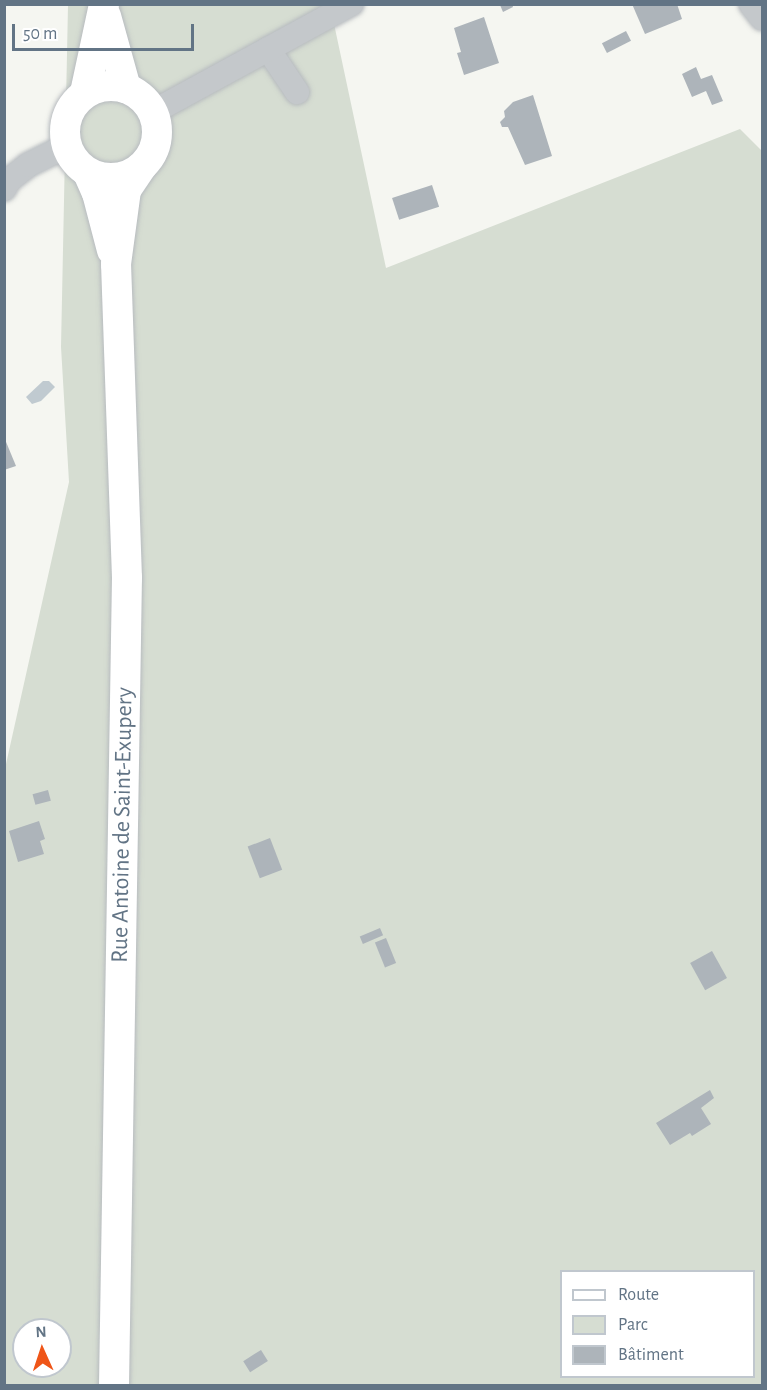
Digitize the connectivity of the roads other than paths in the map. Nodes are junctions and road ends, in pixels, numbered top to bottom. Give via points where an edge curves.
1 (351, 4) edge
2 (751, 4) edge
3 (104, 5) edge
4 (762, 18) edge
5 (268, 49) junction
6 (126, 88) junction
7 (297, 92) dead end
8 (85, 93) junction
9 (153, 112) junction
10 (66, 146) junction
11 (141, 168) junction
12 (88, 173) junction
13 (4, 189) edge
14 (116, 264) junction
15 (114, 1386) edge

1 - 5 street
2 - 4 street
3 - 6 main road
3 - 8 main road
5 - 7 street
5 - 9 street
6 - 8 main road via 112,85
6 - 9 main road via 137,93
8 - 10 main road via 67,117
9 - 11 main road via 158,136
10 - 12 main road via 71,157
10 - 13 street via 28,165
11 - 12 main road via 115,178
11 - 14 main road, Rue Antoine de Saint-Exupery via 126,190
12 - 14 main road, Rue Antoine de Saint-Exupery
14 - 15 main road, Rue Antoine de Saint-Exupery via 127,578

